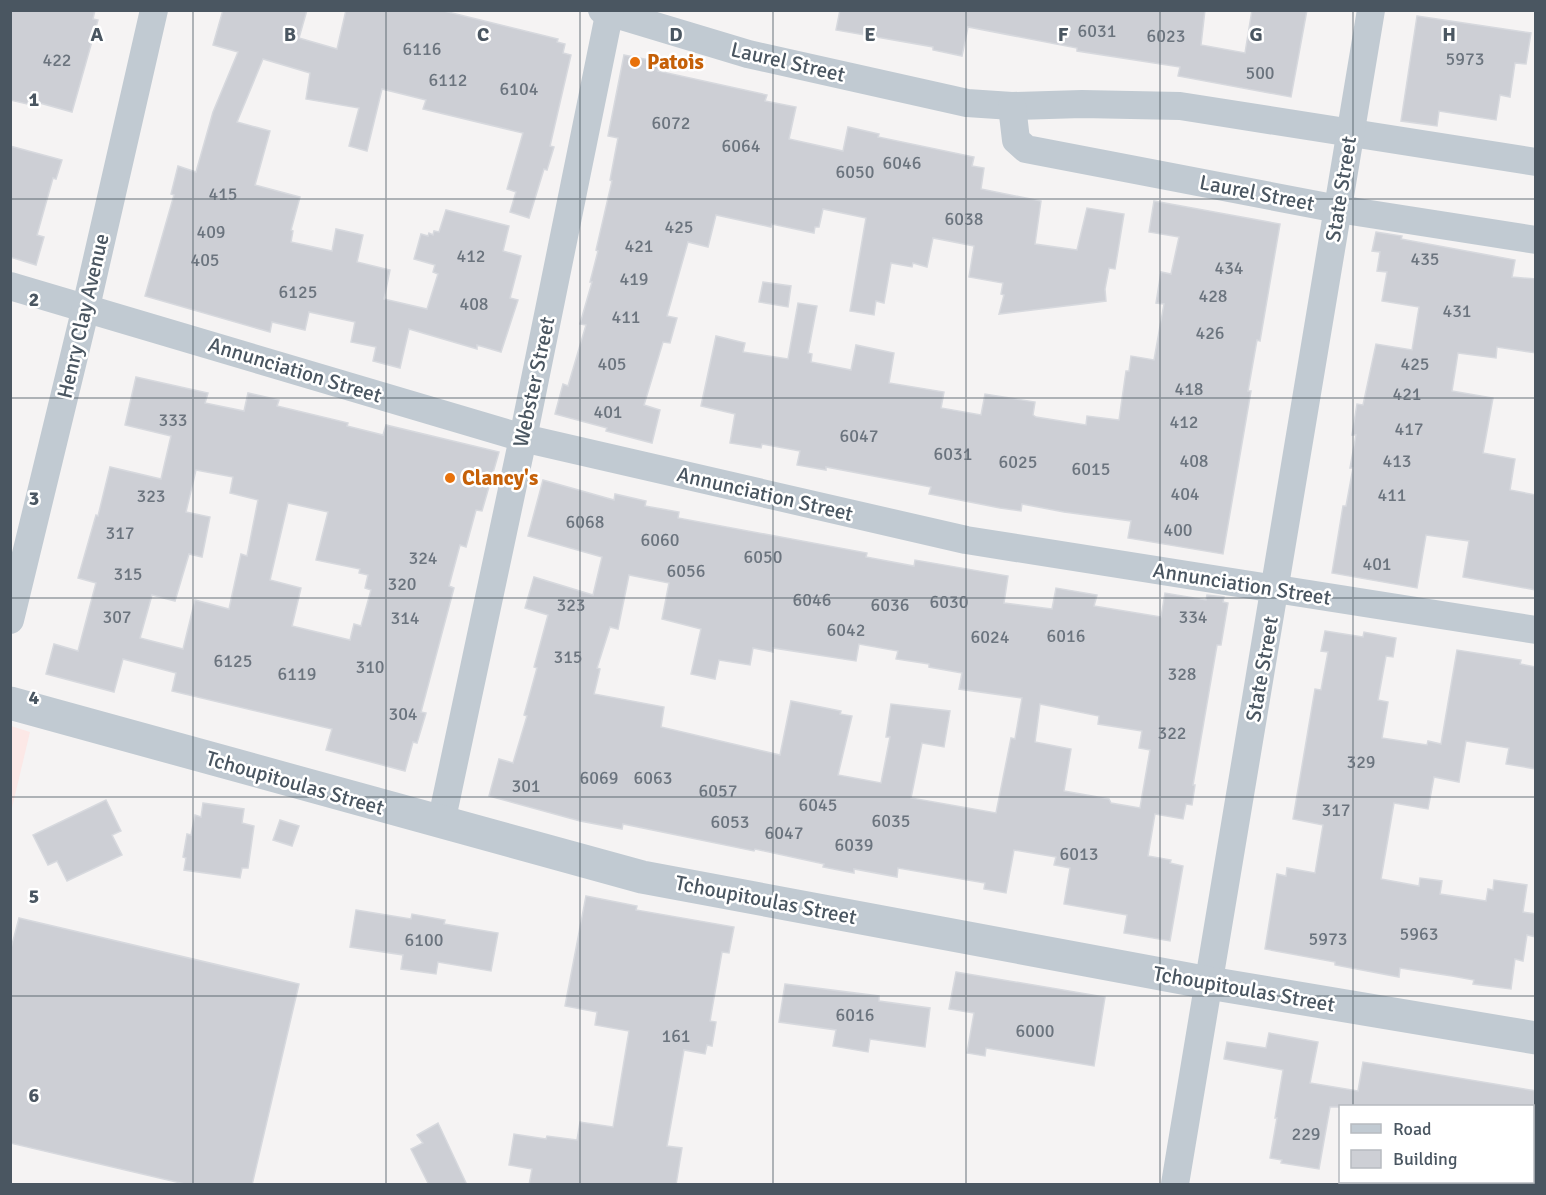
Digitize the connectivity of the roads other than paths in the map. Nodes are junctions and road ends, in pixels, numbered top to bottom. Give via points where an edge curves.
1 (154, 10) edge
2 (1371, 10) edge
3 (607, 11) edge
4 (1012, 106) junction
5 (1350, 132) junction
6 (1536, 162) edge
7 (1338, 209) junction
8 (1536, 240) edge
9 (10, 286) edge
10 (86, 307) junction
11 (523, 438) junction
12 (1275, 590) junction
13 (10, 620) edge
14 (1536, 630) edge
15 (10, 703) edge
16 (441, 823) junction
17 (1209, 983) junction
18 (1536, 1038) edge
19 (1175, 1185) edge

1 - 10 street, Henry Clay Avenue
2 - 5 street, State Street
3 - 4 street, Laurel Street via 748,54 968,103
3 - 11 street, Webster Street
4 - 5 street, Laurel Street via 1180,106
4 - 7 street, Laurel Street via 1016,140 1026,149
5 - 6 street, Laurel Street
5 - 7 street, State Street
7 - 8 street, Laurel Street
7 - 12 street, State Street
9 - 10 street, Annunciation Street
10 - 11 street, Annunciation Street
10 - 13 street, Henry Clay Avenue
11 - 12 street, Annunciation Street via 966,540
11 - 16 street, Webster Street
12 - 14 street, Annunciation Street
12 - 17 street, State Street
15 - 16 street, Tchoupitoulas Street
16 - 17 street, Tchoupitoulas Street via 642,877
17 - 18 street, Tchoupitoulas Street
17 - 19 street, State Street

